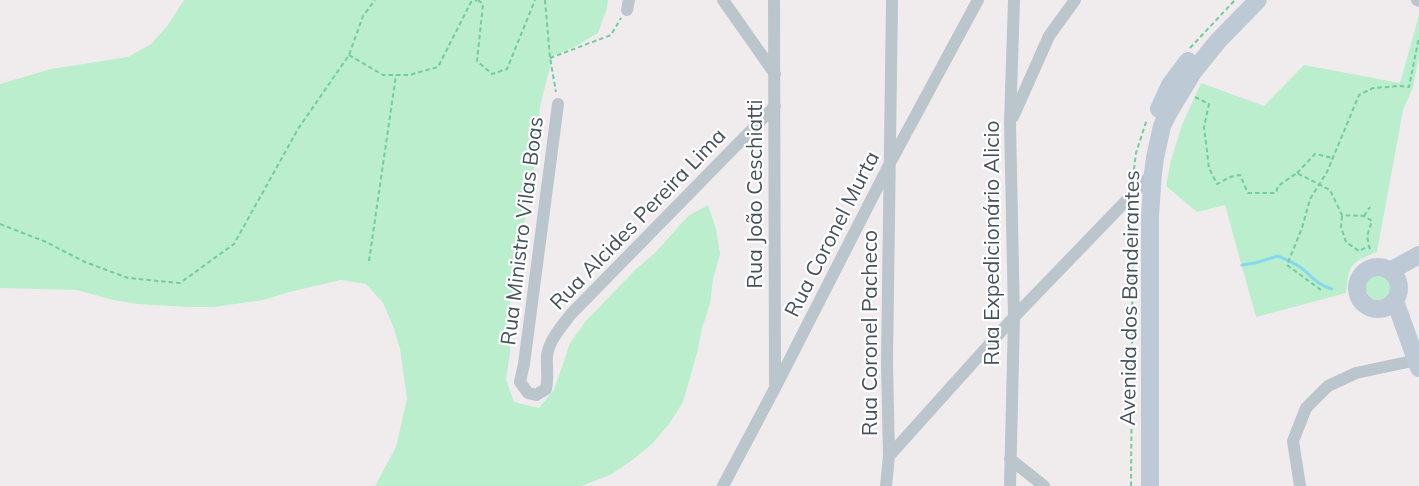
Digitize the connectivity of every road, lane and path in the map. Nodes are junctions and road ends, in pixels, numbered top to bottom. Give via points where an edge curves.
1 (375, 0) edge
2 (477, 0) edge
3 (534, 0) edge
4 (545, 0) edge
5 (723, 0) edge
6 (774, 0) edge
7 (892, 0) edge
8 (978, 0) edge
9 (1014, 0) edge
10 (1075, 0) edge
11 (1244, 0) edge
12 (1258, 0) edge
13 (628, 5) edge
14 (1419, 37) edge
15 (349, 54) junction
16 (550, 58) junction
17 (775, 74) junction
18 (396, 75) junction
19 (1182, 91) junction
20 (558, 104) joint
21 (775, 106) junction
22 (1010, 123) junction
23 (1333, 158) junction
24 (890, 163) junction
25 (1297, 173) junction
26 (1147, 178) junction
27 (1319, 185) junction
28 (1370, 207) dead end
29 (1133, 212) dead end
30 (1342, 215) junction
31 (1364, 216) junction
32 (0, 224) edge
33 (1419, 255) edge
34 (369, 261) dead end
35 (1419, 261) edge
36 (1395, 285) junction
37 (1321, 290) dead end
38 (1014, 317) junction
39 (547, 355) junction
40 (524, 364) junction
41 (1418, 364) edge
42 (775, 388) junction
43 (889, 456) junction
44 (1010, 459) junction
45 (723, 486) edge
46 (886, 486) edge
47 (1010, 486) edge
48 (1044, 486) edge
49 (1131, 486) edge
50 (1138, 486) edge
51 (1150, 486) edge
52 (1300, 486) edge

1 - 15 path via 363,16
2 - 3 path via 483,4 477,61 492,74 507,69
2 - 18 path via 471,2 438,67
4 - 16 path
5 - 17 street
6 - 17 street, Rua João Ceschiatti
7 - 24 street, Rua Coronel Pacheco
8 - 24 street, Rua Coronel Murta
9 - 22 street, Rua Expedicionário Alicio
10 - 22 street via 1049,36
11 - 26 street, Avenida dos Bandeirantes via 1170,85 1146,144 1143,159
12 - 19 street, Avenida dos Bandeirantes via 1218,41
13 - 16 path via 610,35
14 - 23 path via 1409,87 1373,88 1359,95
15 - 18 path via 383,75
15 - 32 path via 298,129 234,244 180,283 128,278
16 - 20 path
17 - 21 street, Rua João Ceschiatti
18 - 34 path
19 - 25 path via 1209,104 1204,127 1209,168 1218,184 1240,175 1248,193 1276,193 1278,186
19 - 26 street, Avenida dos Bandeirantes via 1162,126
20 - 40 street, Rua Ministro Vilas Boas
21 - 39 street, Rua Alcides Pereira Lima via 571,314
21 - 42 street, Rua João Ceschiatti
22 - 38 street, Rua Expedicionário Alicio
23 - 25 path via 1315,154
23 - 27 path
24 - 42 street, Rua Coronel Murta
24 - 43 street, Rua Coronel Pacheco
25 - 27 path
26 - 38 street
26 - 50 street, Avenida dos Bandeirantes
26 - 51 street, Avenida dos Bandeirantes
27 - 30 path via 1330,190
27 - 37 path via 1310,199 1287,265
28 - 31 path
29 - 49 path
30 - 31 path
30 - 31 path via 1346,242 1359,251 1370,248 1367,236 1372,221
33 - 36 street
35 - 36 street
36 - 41 street
38 - 43 street
38 - 44 street, Rua Expedicionário Alicio
39 - 40 street
39 - 40 street, Rua Alcides Pereira Lima via 546,389 536,395 528,393 520,382
41 - 52 street via 1356,373 1328,386 1306,408 1293,441
42 - 45 street, Rua Coronel Murta
43 - 46 street, Rua Coronel Pacheco
44 - 47 street, Rua Expedicionário Alicio
44 - 48 street

